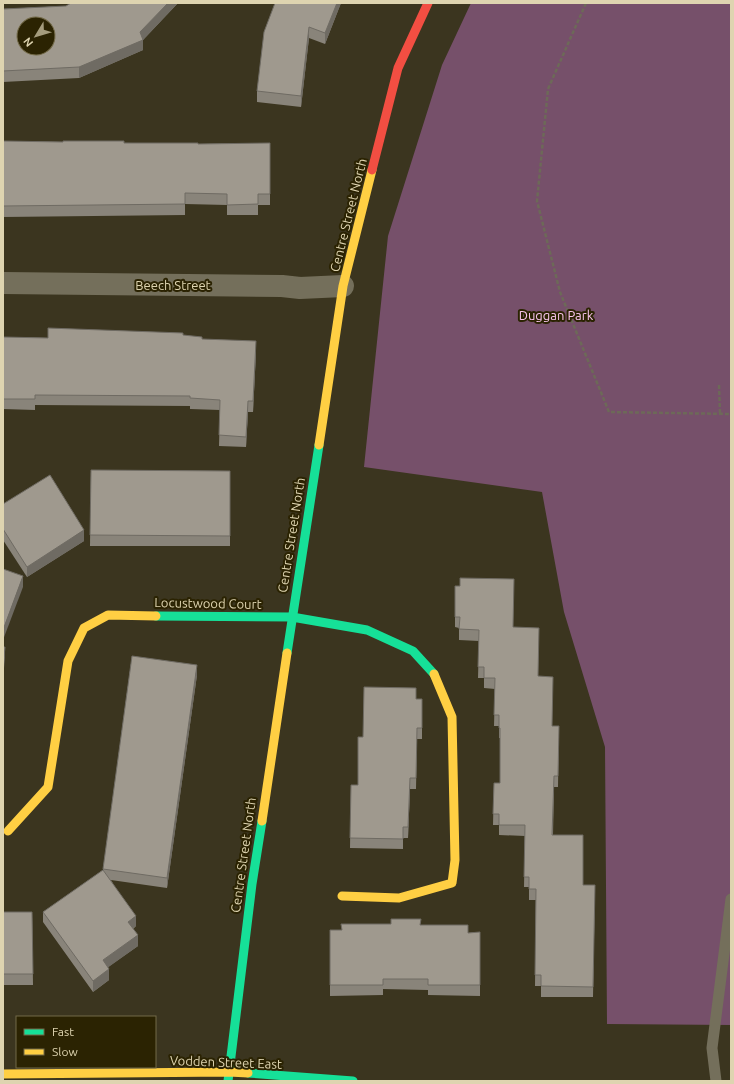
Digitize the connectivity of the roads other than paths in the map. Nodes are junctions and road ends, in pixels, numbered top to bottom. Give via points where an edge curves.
1 (428, 3) edge
2 (3, 284) edge
3 (343, 286) junction
4 (292, 617) junction
5 (8, 831) dead end
6 (342, 896) dead end
7 (731, 899) edge
8 (3, 1074) edge
9 (228, 1077) edge
10 (353, 1081) edge
11 (716, 1081) edge

1 - 3 street, Centre Street North via 398,68
2 - 3 street, Beech Street via 300,288
3 - 4 street, Centre Street North
4 - 5 street, Locustwood Court via 108,615 84,628 68,661 48,787
4 - 6 street, Locustwood Court via 367,630 413,651 433,671 452,717 455,860 452,883 398,898
4 - 9 street, Centre Street North via 252,884
7 - 11 lane via 712,1048
8 - 9 street, Vodden Street East
9 - 10 street, Vodden Street East

